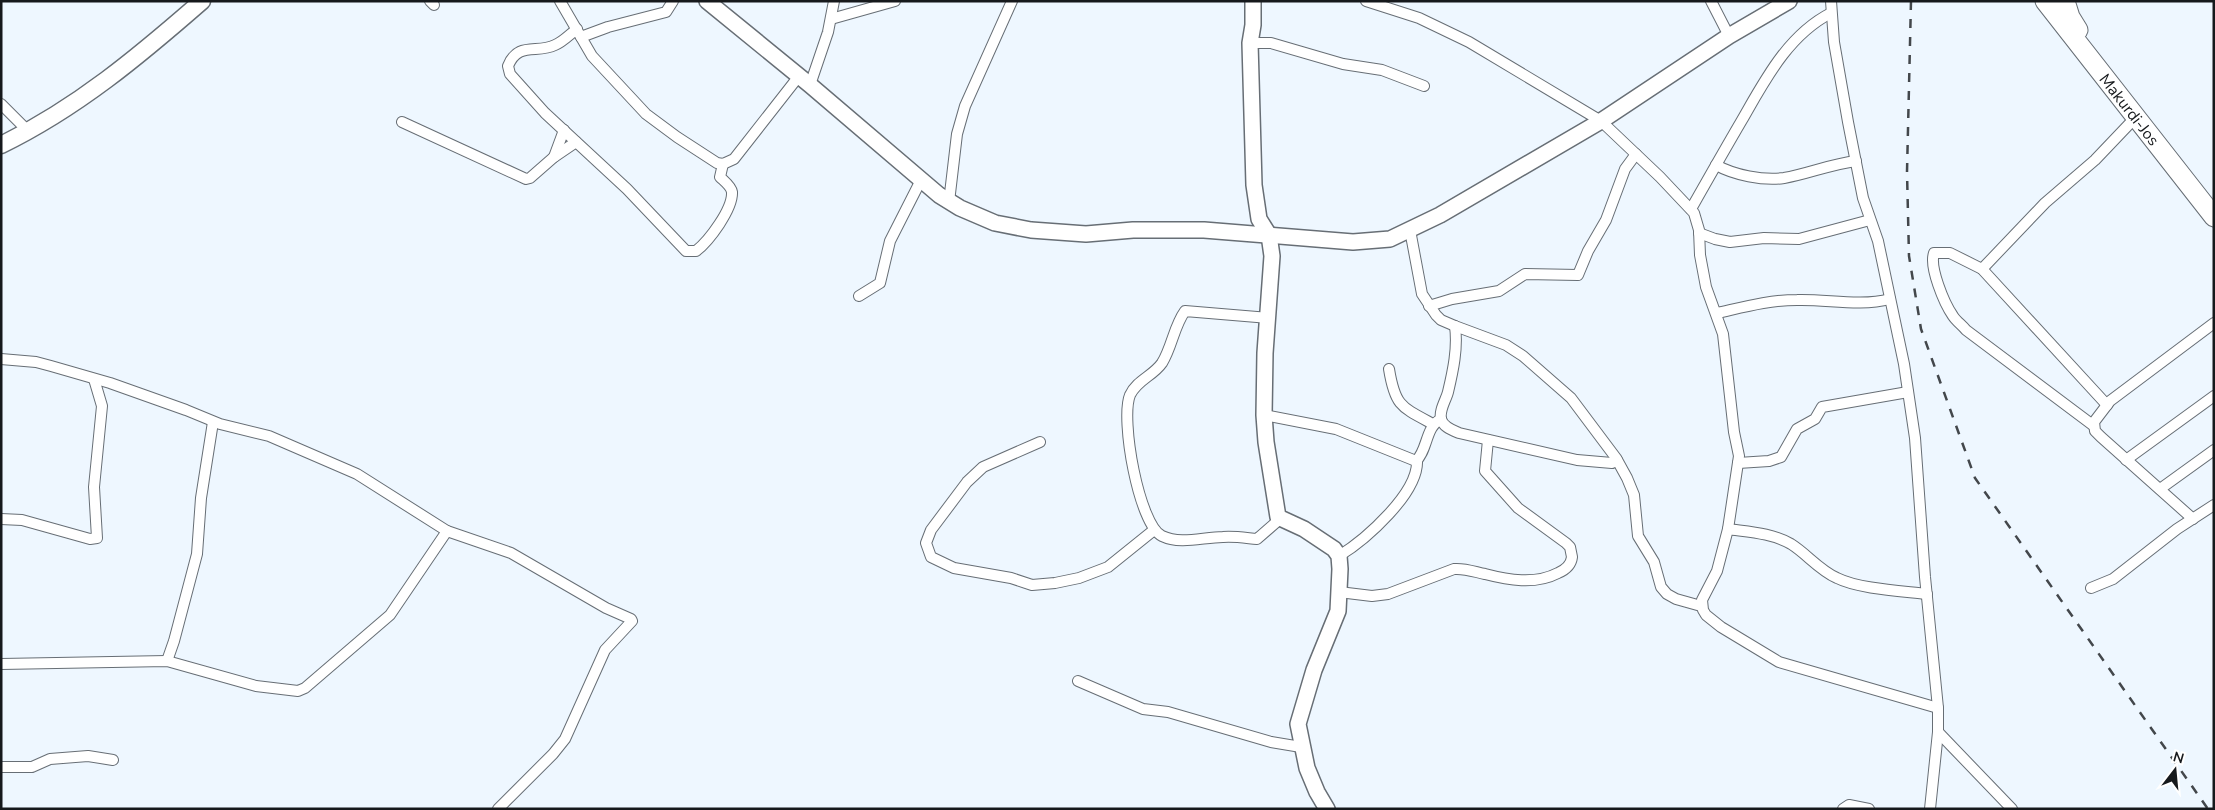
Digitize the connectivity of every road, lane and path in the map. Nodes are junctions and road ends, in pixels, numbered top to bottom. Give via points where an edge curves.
1 (202, 1) edge
2 (560, 1) edge
3 (672, 1) edge
4 (707, 1) edge
5 (834, 1) edge
6 (895, 1) edge
7 (1012, 1) edge
8 (1253, 1) edge
9 (1366, 1) edge
10 (1711, 1) edge
11 (1789, 1) edge
12 (1831, 1) edge
13 (2045, 1) edge
14 (2065, 1) edge
15 (1831, 13) junction
16 (830, 20) junction
17 (579, 33) junction
18 (1729, 36) junction
19 (1250, 43) junction
20 (805, 80) junction
21 (1424, 86) dead end
22 (1, 104) edge
23 (2135, 118) junction
24 (402, 122) dead end
25 (1601, 122) junction
26 (564, 130) junction
27 (28, 131) junction
28 (576, 142) junction
29 (1, 145) edge
30 (1636, 154) junction
31 (554, 157) junction
32 (1856, 161) junction
33 (723, 164) junction
34 (1716, 165) junction
35 (921, 180) junction
36 (948, 202) junction
37 (2214, 202) edge
38 (1691, 209) junction
39 (2214, 217) edge
40 (1870, 220) junction
41 (1410, 230) junction
42 (1699, 233) junction
43 (1269, 235) junction
44 (1982, 269) junction
45 (859, 296) dead end
46 (1890, 299) junction
47 (1429, 306) junction
48 (1717, 313) junction
49 (1269, 318) junction
50 (2214, 323) edge
51 (1455, 326) junction
52 (1, 359) edge
53 (1389, 369) dead end
54 (94, 379) junction
55 (1908, 392) junction
56 (2214, 396) edge
57 (2107, 405) junction
58 (1264, 415) junction
59 (213, 422) junction
60 (1437, 422) junction
61 (2094, 426) junction
62 (1488, 440) junction
63 (1040, 442) dead end
64 (2214, 450) edge
65 (1418, 460) junction
66 (1617, 460) junction
67 (2126, 460) junction
68 (1738, 463) junction
69 (2160, 489) junction
70 (2214, 505) edge
71 (1, 519) edge
72 (1280, 519) junction
73 (2192, 519) junction
74 (1728, 529) junction
75 (1154, 530) junction
76 (447, 531) junction
77 (1339, 556) junction
78 (2091, 588) dead end
79 (1339, 592) junction
80 (1927, 594) junction
81 (1702, 606) junction
82 (167, 661) junction
83 (1, 664) edge
84 (1078, 681) dead end
85 (1938, 708) junction
86 (1938, 732) junction
87 (1301, 747) junction
88 (113, 760) dead end
89 (1, 767) edge
90 (498, 809) edge
91 (1328, 809) edge
92 (1843, 809) edge
93 (1869, 809) edge
94 (1930, 809) edge
95 (2012, 809) edge

1 - 27 main road via 87,96
2 - 17 street
3 - 17 street via 666,12
4 - 20 main road
5 - 16 street
6 - 16 street
7 - 36 street via 965,106 957,134
8 - 19 main road via 1254,25
9 - 25 street via 1419,18 1469,42
10 - 18 street
11 - 18 main road
12 - 15 street
13 - 23 highway, Makurdi-Jos
14 - 37 highway, Makurdi-Jos via 2070,17 2084,39
15 - 32 street
15 - 34 street via 1804,31 1777,62
16 - 20 street
17 - 26 street via 555,45 521,51 508,66 510,74
17 - 33 street via 592,56 646,114 696,150
18 - 25 main road
19 - 21 street via 1272,43 1354,67 1382,70
19 - 43 main road via 1254,185 1259,219
20 - 33 street via 734,159
20 - 35 main road
22 - 27 street
23 - 39 highway, Makurdi-Jos
23 - 44 street via 2095,160 2045,203
24 - 31 street via 526,179
25 - 30 street
25 - 41 main road
26 - 28 street
26 - 31 street
27 - 29 main road
28 - 31 street
28 - 33 street via 627,189 681,247 692,252 707,241 723,218 730,200 732,190 719,175
30 - 38 street
30 - 47 street via 1625,169 1606,220 1578,275 1525,274 1499,291
32 - 34 street via 1836,163 1784,178 1749,176
32 - 40 street
34 - 38 street
35 - 36 main road
35 - 45 street via 890,241 880,283
36 - 43 main road via 995,223 1031,230 1086,234 1204,230
38 - 42 street
40 - 42 street via 1799,239 1764,238 1730,242
40 - 46 street via 1878,241
41 - 43 main road via 1390,239 1353,242
41 - 47 street via 1418,283
42 - 48 street via 1706,287
43 - 49 main road via 1272,256
44 - 57 street
44 - 61 street via 1950,253 1933,254 1935,276 1947,304 1966,330
46 - 48 street via 1859,304 1812,300 1764,302
46 - 55 street
47 - 51 street via 1440,320
48 - 68 street via 1726,351
49 - 58 main road
49 - 75 street via 1185,311 1161,364 1130,396 1130,454
50 - 57 street
51 - 60 street via 1454,360
51 - 66 street via 1495,340 1523,356 1571,398
52 - 54 street via 36,362
53 - 60 street via 1393,392 1401,405
54 - 59 street
54 - 71 street via 102,406 94,487 97,538 90,539 22,520
55 - 68 street via 1822,406 1815,419 1797,429 1781,457
55 - 80 street via 1919,478
56 - 67 street
57 - 61 street via 2097,416
58 - 65 street via 1336,429
58 - 72 main road
59 - 76 street via 269,436 357,474
59 - 82 street via 197,554
60 - 62 street via 1459,433
60 - 65 street
61 - 67 street
62 - 66 street via 1577,460
62 - 79 street via 1485,471 1518,508 1568,545 1572,557 1568,567 1550,576 1520,580 1461,568 1388,594 1372,596
63 - 75 street via 983,467 967,482 930,530 926,543 931,557 954,568 1032,585 1056,584 1108,567
64 - 69 street
65 - 77 street via 1404,497 1376,528
66 - 81 street via 1634,496 1638,536 1654,562 1661,587 1667,594
67 - 69 street
68 - 74 street
69 - 73 street
70 - 73 street
72 - 75 street via 1257,538 1222,536 1182,540 1163,537
72 - 77 main road via 1304,529
73 - 78 street via 2113,578
74 - 80 street via 1780,539 1837,579
74 - 81 street via 1717,571
76 - 82 street via 390,615 298,691 256,686
76 - 90 street via 511,553 632,620 605,650 565,739
77 - 79 main road
79 - 87 main road via 1338,612 1303,701 1298,724
80 - 85 street
81 - 85 street via 1710,619 1771,659 1799,670
82 - 83 street
84 - 87 street via 1143,709 1168,712 1271,742
85 - 86 street
86 - 94 street
86 - 95 street
87 - 91 main road via 1317,792
88 - 89 street via 88,756 50,759 32,767
92 - 93 street via 1848,805

